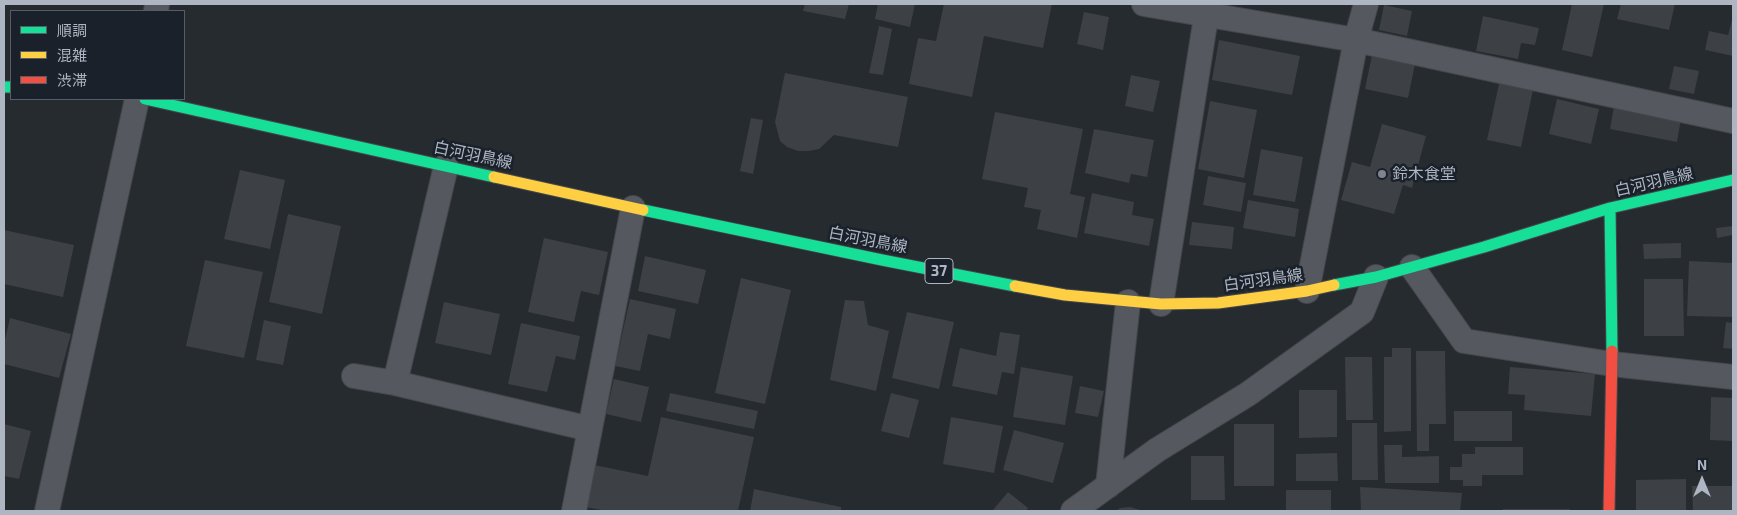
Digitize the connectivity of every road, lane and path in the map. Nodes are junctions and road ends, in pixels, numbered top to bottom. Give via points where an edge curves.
1 (1144, 4) edge
2 (1366, 4) edge
3 (1207, 10) edge
4 (1356, 40) junction
5 (138, 100) edge
6 (149, 100) edge
7 (1733, 121) edge
8 (446, 166) junction
9 (1733, 180) edge
10 (633, 208) junction
11 (1610, 208) junction
12 (1412, 267) junction
13 (1376, 277) junction
14 (1307, 291) junction
15 (1128, 302) junction
16 (1161, 304) junction
17 (1612, 364) junction
18 (354, 376) dead end
19 (1733, 377) edge
20 (395, 382) junction
21 (590, 429) junction
22 (1108, 486) junction
23 (46, 511) edge
24 (574, 511) edge
25 (1073, 511) edge
26 (1609, 511) edge

1 - 3 street
2 - 4 street
3 - 4 street
3 - 16 street
4 - 7 street
4 - 14 street
5 - 23 street
6 - 8 main road, 白河羽鳥線 / 37
8 - 10 main road, 白河羽鳥線 / 37
8 - 20 street
9 - 11 main road, 白河羽鳥線 / 37
10 - 15 main road, 白河羽鳥線 / 37 via 882,260 1046,291
10 - 21 street
11 - 12 main road, 白河羽鳥線 / 37
11 - 17 main road
12 - 13 main road, 白河羽鳥線 / 37
12 - 17 street via 1464,341
13 - 14 main road, 白河羽鳥線 / 37
13 - 22 street via 1362,312 1248,394 1157,450
14 - 16 main road, 白河羽鳥線 / 37 via 1218,303
15 - 16 main road, 白河羽鳥線 / 37
15 - 22 street
17 - 19 street
17 - 26 main road
18 - 20 street
20 - 21 street
21 - 24 street
22 - 25 street

